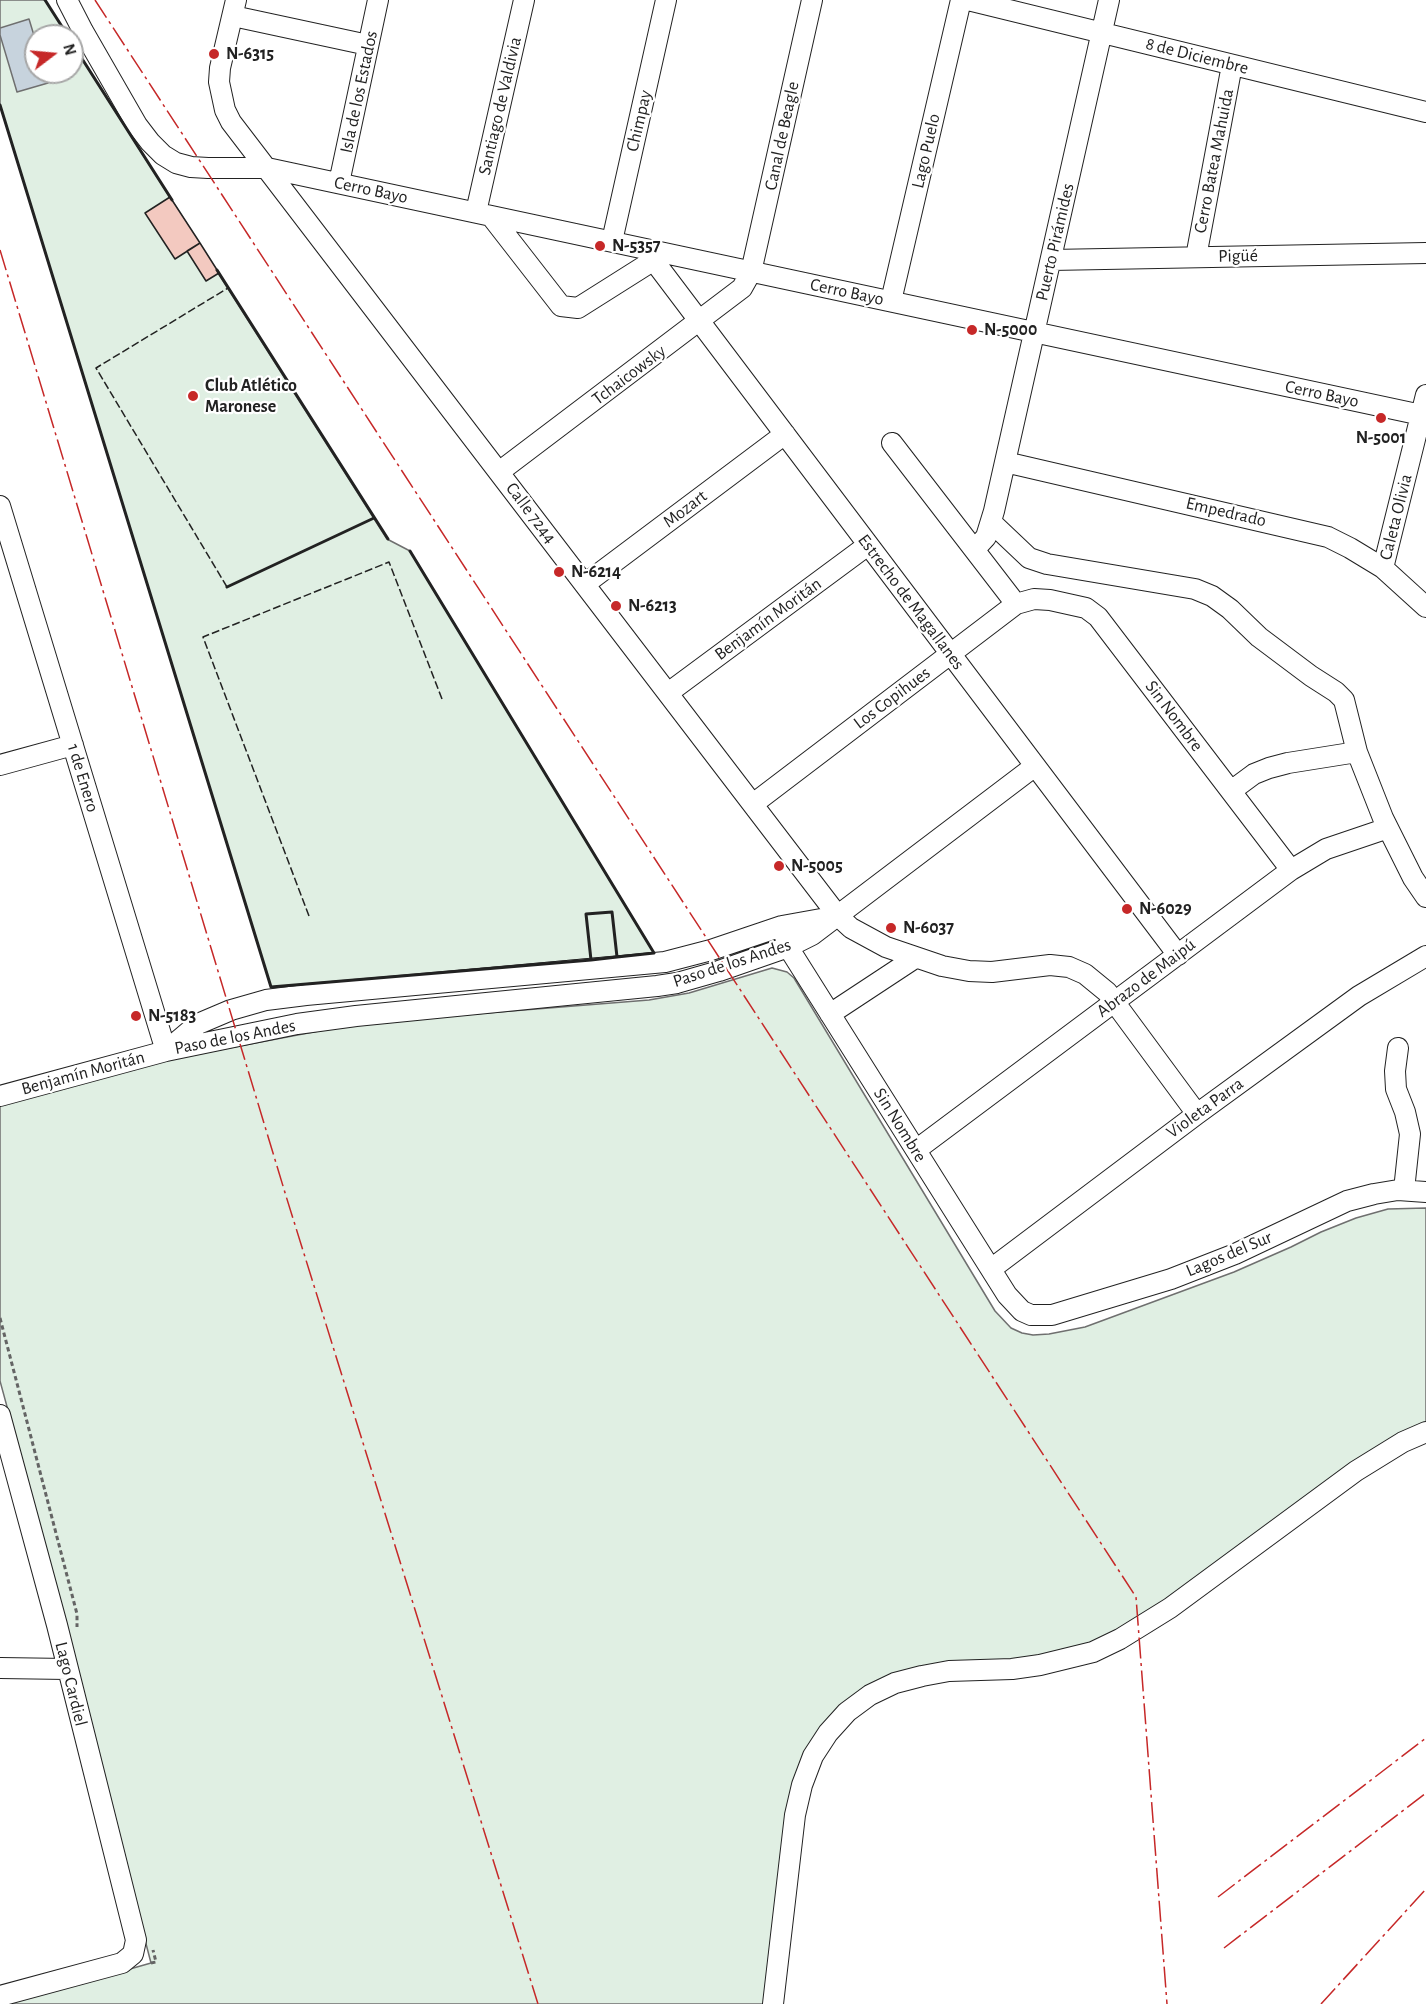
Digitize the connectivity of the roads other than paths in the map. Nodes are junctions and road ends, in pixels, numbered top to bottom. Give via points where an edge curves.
1 (67, 0) edge
2 (378, 0) edge
3 (524, 0) edge
4 (666, 0) edge
5 (812, 0) edge
6 (961, 0) edge
7 (968, 0) edge
8 (1109, 0) edge
9 (234, 8) edge
10 (1102, 33) junction
11 (368, 45) junction
12 (1232, 65) junction
13 (1426, 112) edge
14 (267, 168) junction
15 (339, 183) junction
16 (484, 214) junction
17 (612, 241) junction
18 (1426, 253) edge
19 (649, 255) junction
20 (1196, 257) junction
21 (1050, 260) junction
22 (752, 272) junction
23 (891, 302) junction
24 (700, 321) junction
25 (1034, 332) junction
26 (1426, 396) edge
27 (1424, 416) edge
28 (785, 434) junction
29 (892, 442) dead end
30 (1005, 462) junction
31 (499, 472) junction
32 (0, 506) edge
33 (991, 522) junction
34 (868, 545) junction
35 (975, 549) junction
36 (1383, 568) junction
37 (585, 584) junction
38 (1025, 601) junction
39 (1426, 607) edge
40 (950, 654) junction
41 (668, 693) junction
42 (73, 745) junction
43 (1357, 752) junction
44 (0, 765) edge
45 (1035, 766) junction
46 (1231, 791) junction
47 (753, 804) junction
48 (1389, 828) junction
49 (1291, 870) junction
50 (1426, 897) edge
51 (838, 916) junction
52 (782, 926) junction
53 (788, 947) junction
54 (1178, 955) junction
55 (1426, 956) edge
56 (915, 958) junction
57 (1115, 1002) junction
58 (830, 1014) junction
59 (1398, 1048) dead end
60 (166, 1051) junction
61 (0, 1094) edge
62 (1197, 1114) junction
63 (916, 1150) junction
64 (1404, 1190) junction
65 (1426, 1191) edge
66 (991, 1269) junction
67 (1031, 1316) joint
68 (0, 1415) edge
69 (1426, 1432) edge
70 (6, 1461) edge
71 (0, 1668) edge
72 (67, 1669) junction
73 (0, 1996) edge
74 (773, 2004) edge

1 - 14 street, Cerro Bayo via 137,125 163,155 191,167
2 - 11 street, Isla de los Estados
3 - 16 street, Santiago de Valdivia
4 - 17 street, Chimpay
5 - 22 street, Canal de Beagle
6 - 23 street, Lago Puelo
7 - 10 street, 8 de Diciembre
8 - 10 street, Puerto Pirámides
9 - 11 street
9 - 14 street, Calle 7244 via 220,68 221,95 231,122
10 - 12 street, 8 de Diciembre
10 - 21 street, Puerto Pirámides
11 - 15 street, Isla de los Estados
12 - 13 street, 8 de Diciembre
12 - 20 street, Cerro Batea Mahuida
14 - 15 street, Cerro Bayo
14 - 31 street, Calle 7244
15 - 16 street, Cerro Bayo
16 - 17 street, Cerro Bayo
16 - 19 street via 561,306 578,308
17 - 19 street, Cerro Bayo
18 - 20 street, Pigüé
19 - 22 street, Cerro Bayo
19 - 24 street, Estrecho de Magallanes
20 - 21 street, Pigüé
21 - 25 street, Puerto Pirámides
22 - 23 street, Cerro Bayo
22 - 24 street, Tchaicowsky via 742,288
23 - 25 street, Cerro Bayo
24 - 28 street, Estrecho de Magallanes
24 - 31 street, Tchaicowsky
25 - 27 street, Cerro Bayo
25 - 30 street, Puerto Pirámides
26 - 27 street, Caleta Olivia
27 - 36 street, Caleta Olivia
28 - 34 street, Estrecho de Magallanes
28 - 37 street, Mozart
29 - 35 street
30 - 33 street, Puerto Pirámides
30 - 36 street, Empedrado via 1308,531 1328,537
31 - 37 street, Calle 7244
32 - 42 street, 1 de Enero
33 - 35 street, Puerto Pirámides via 986,537
33 - 43 street via 1029,558 1194,589 1212,596 1259,637 1344,700
34 - 40 street, Estrecho de Magallanes
34 - 41 street, Benjamín Moritán
35 - 38 street
36 - 39 street, Empedrado
37 - 41 street, Calle 7244
38 - 40 street, Los Copihues
38 - 46 street, Sin Nombre via 1072,603 1098,617
40 - 45 street, Estrecho de Magallanes
40 - 47 street, Los Copihues
41 - 47 street, Calle 7244
42 - 44 street
42 - 60 street, 1 de Enero
43 - 46 street via 1269,768
43 - 48 street
45 - 51 street, Paso de los Andes
45 - 54 street, Estrecho de Magallanes
46 - 49 street, Sin Nombre
47 - 51 street, Calle 7244
48 - 49 street, Abrazo de Maipú via 1326,849
48 - 50 street
49 - 54 street, Abrazo de Maipú
51 - 52 street, Paso de los Andes
51 - 53 street, Paso de los Andes
51 - 56 street via 867,937
52 - 53 street, Sin Nombre
52 - 60 street, Paso de los Andes via 689,956 640,966 266,1000 206,1020
53 - 58 street, Sin Nombre
53 - 60 street, Paso de los Andes via 677,982 334,1018
54 - 57 street, Abrazo de Maipú
55 - 62 street, Violeta Parra via 1359,996
56 - 57 street via 969,971 1041,965 1069,967 1096,982
56 - 58 street
57 - 62 street
57 - 63 street, Abrazo de Maipú
58 - 63 street, Sin Nombre
59 - 64 street via 1396,1089 1410,1134
60 - 61 street, Benjamín Moritán
62 - 66 street, Violeta Parra
63 - 66 street, Sin Nombre
64 - 65 street, Lagos del Sur
64 - 67 street, Lagos del Sur via 1347,1201 1235,1254 1171,1279 1052,1315
66 - 67 street, Sin Nombre via 1014,1304
68 - 70 street, Lago Cardiel
69 - 74 street via 1356,1471 1170,1608 1120,1639 1093,1652 1040,1665 949,1671 895,1683 847,1712 813,1756 802,1785 795,1815
70 - 72 street, Lago Cardiel
71 - 72 street
72 - 73 street, Lago Cardiel via 136,1948 128,1959 115,1965

